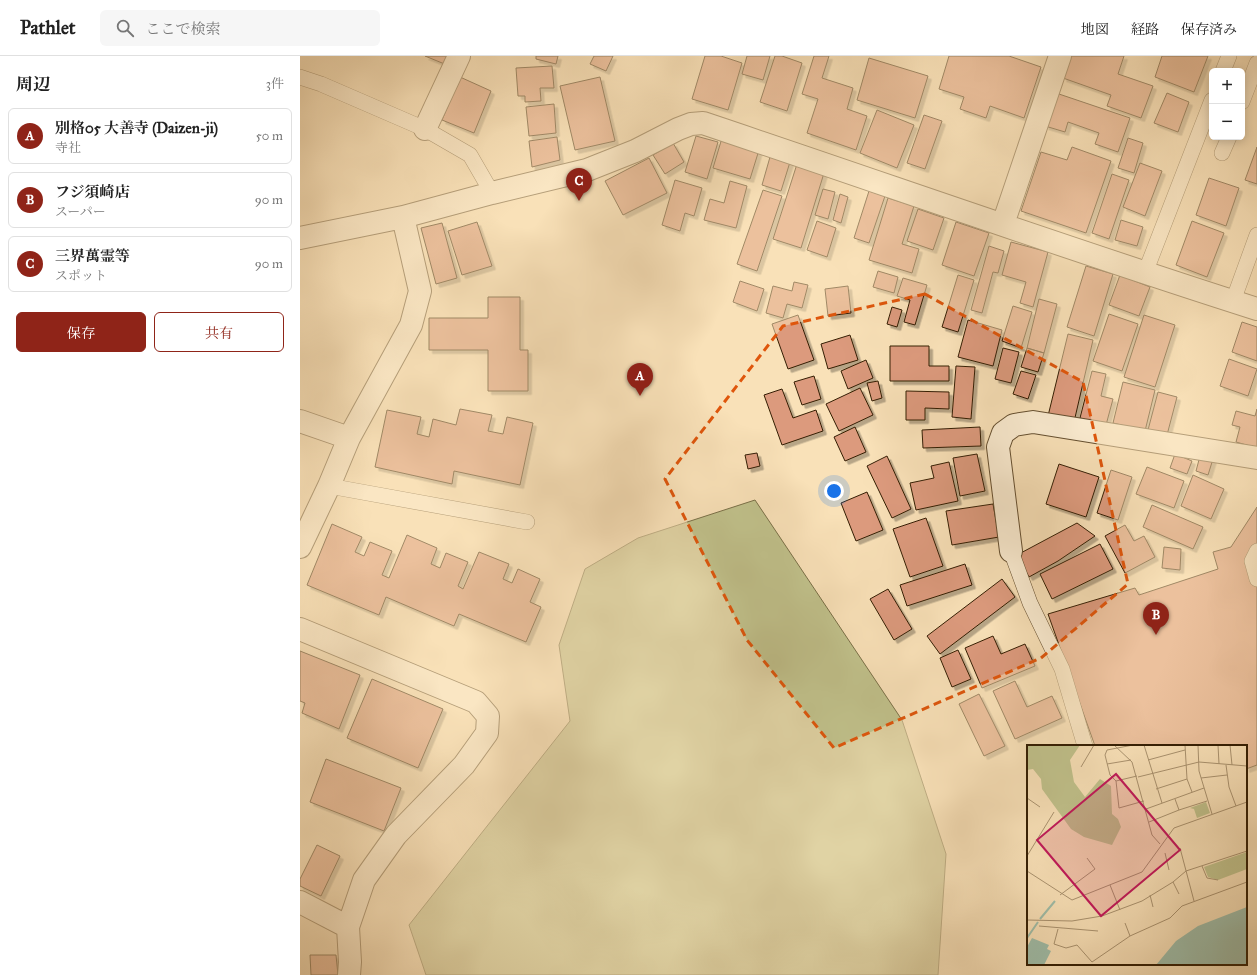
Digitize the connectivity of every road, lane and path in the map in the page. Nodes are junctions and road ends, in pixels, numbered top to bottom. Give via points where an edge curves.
1 (459, 56) edge
2 (1060, 56) edge
3 (1229, 56) edge
4 (1257, 63) edge
5 (1224, 68) edge
6 (300, 77) edge
7 (1245, 94) edge
8 (1210, 104) edge
9 (425, 129) junction
10 (1228, 140) edge
11 (1222, 153) dead end
12 (492, 193) junction
13 (403, 217) junction
14 (1003, 224) junction
15 (1257, 235) edge
16 (300, 238) edge
17 (1145, 273) junction
18 (1233, 301) junction
19 (1257, 309) edge
20 (300, 421) edge
21 (349, 438) junction
22 (1257, 458) edge
23 (329, 486) junction
24 (527, 522) dead end
25 (300, 547) edge
26 (1011, 551) joint
27 (1257, 551) edge
28 (1257, 579) edge
29 (300, 629) edge
30 (1085, 745) edge
31 (300, 902) edge
32 (348, 927) junction
33 (349, 975) edge

1 - 9 street
2 - 14 street
3 - 5 lane
4 - 7 lane
6 - 9 lane
8 - 17 lane
9 - 12 lane via 470,156
10 - 11 lane
12 - 13 street
12 - 14 street via 587,170 635,151 678,129 703,123
13 - 16 street
13 - 21 street via 420,291 411,325
14 - 17 street
15 - 18 lane
17 - 18 street
18 - 19 street
20 - 21 street
21 - 23 street
22 - 26 street via 1033,422 1014,425 1003,433 998,447
23 - 24 lane
23 - 25 street
26 - 30 lane via 1030,603 1062,669
27 - 28 lane via 1252,561
29 - 32 street via 476,702 488,716 487,733 464,765 396,835 364,880
31 - 32 street
32 - 33 street

